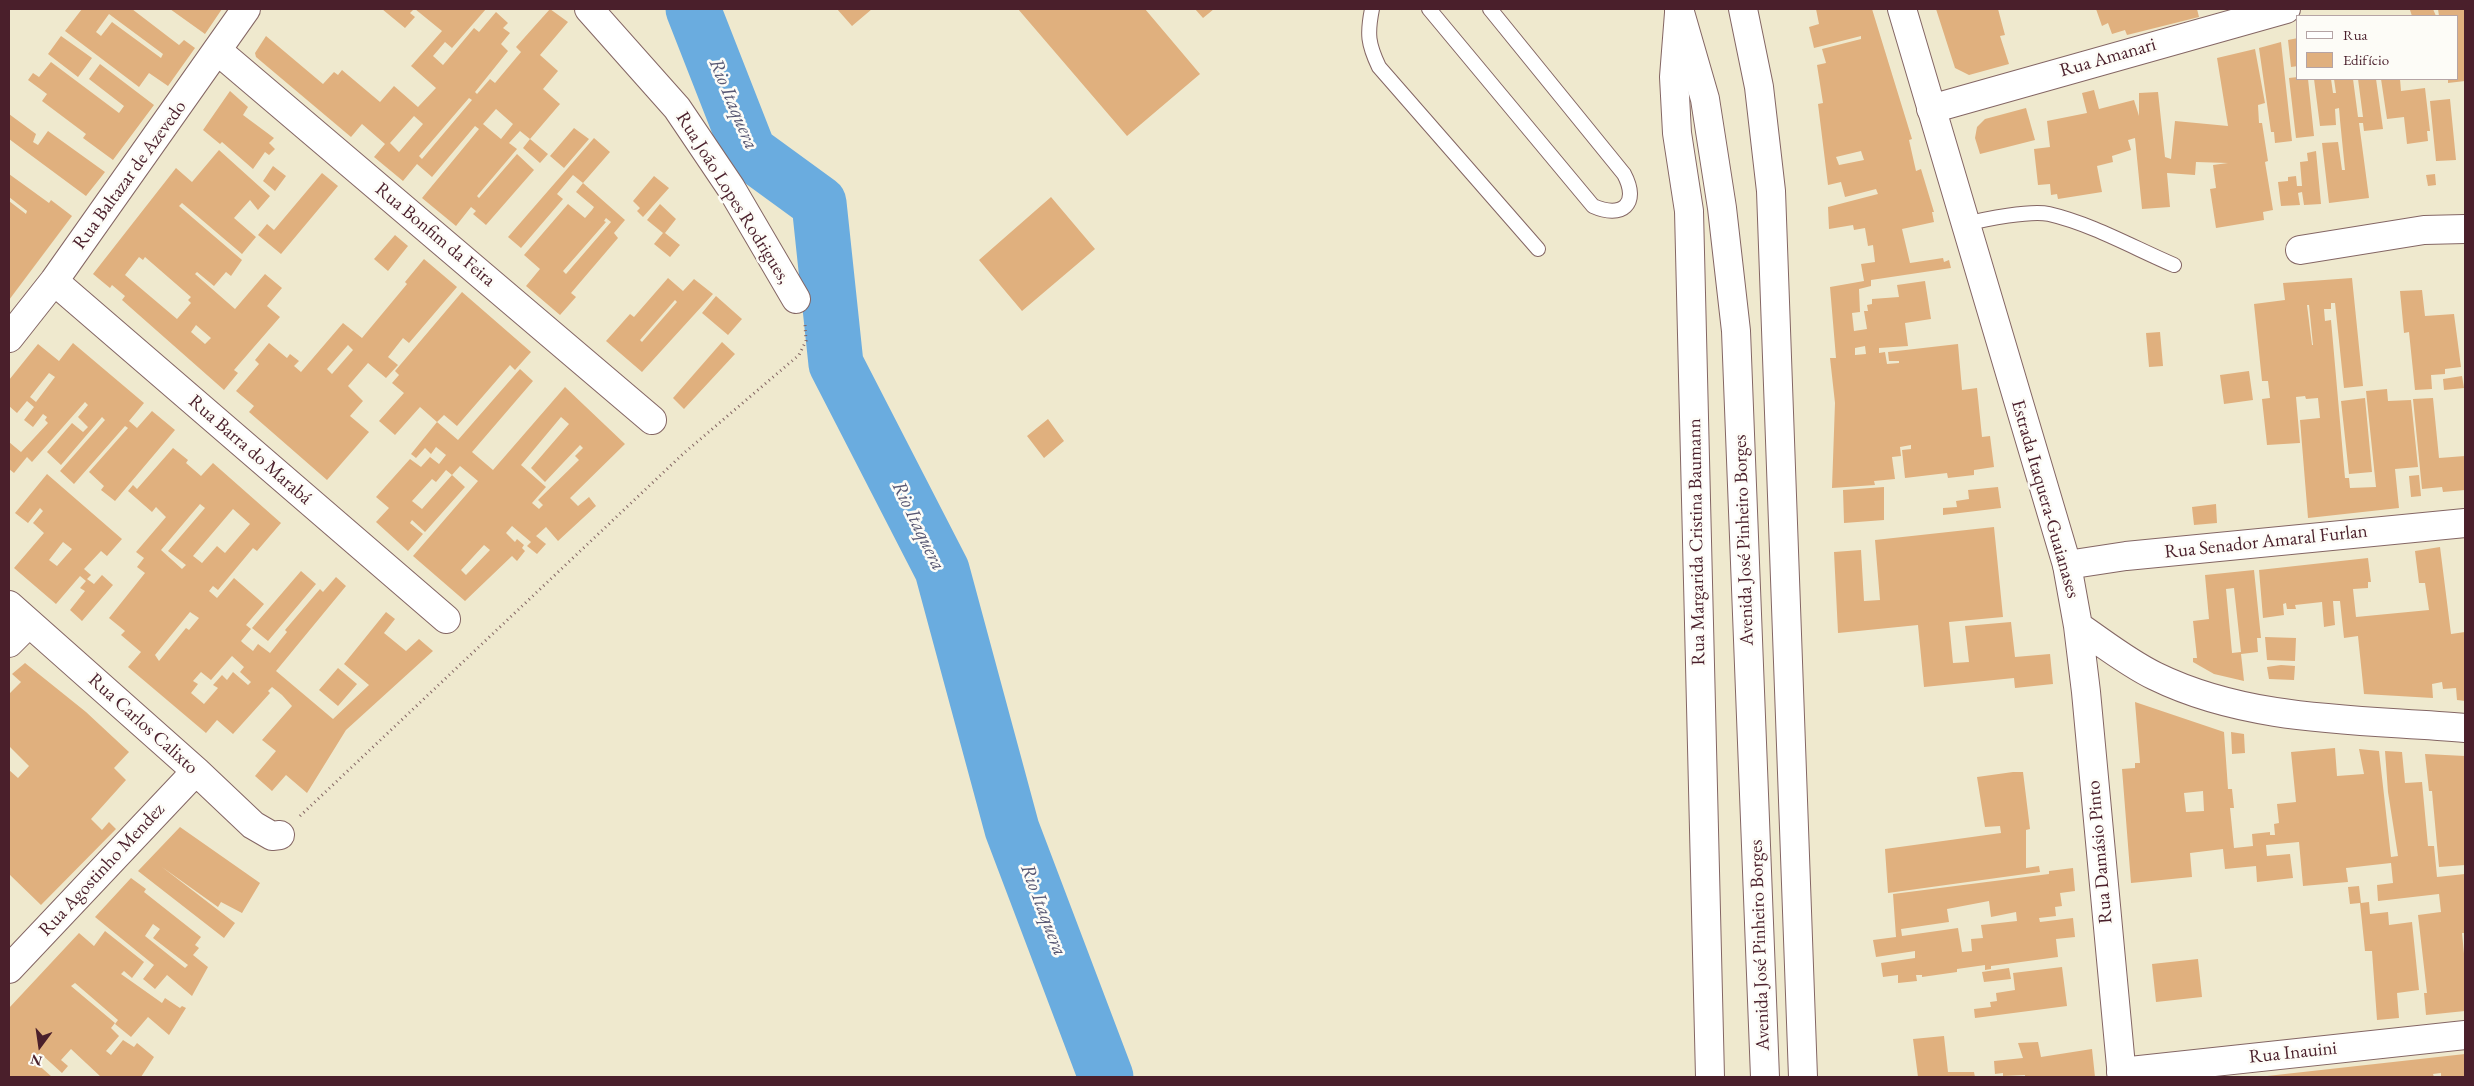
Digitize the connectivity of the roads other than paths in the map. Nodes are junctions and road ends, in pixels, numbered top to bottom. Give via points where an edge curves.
1 (246, 9) edge
2 (589, 9) edge
3 (1372, 9) edge
4 (1429, 9) edge
5 (1490, 9) edge
6 (1679, 9) edge
7 (1743, 9) edge
8 (1902, 9) edge
9 (2286, 9) edge
10 (218, 51) junction
11 (1931, 109) junction
12 (1966, 224) junction
13 (2465, 228) edge
14 (1538, 249) dead end
15 (2300, 250) dead end
16 (2174, 265) dead end
17 (54, 281) junction
18 (796, 299) road end
19 (9, 338) edge
20 (652, 420) dead end
21 (2465, 523) edge
22 (2067, 564) junction
23 (9, 605) edge
24 (446, 619) dead end
25 (29, 623) junction
26 (2078, 626) junction
27 (9, 643) edge
28 (2465, 728) edge
29 (196, 771) junction
30 (280, 835) road end
31 (9, 969) edge
32 (2465, 1034) edge
33 (2121, 1075) edge
34 (1710, 1077) edge
35 (1765, 1077) edge
36 (1803, 1077) edge

1 - 10 street, Rua Baltazar de Azevedo
2 - 18 street, Rua João Lopes Rodrigues, via 678,108 731,188
3 - 14 lane via 1368,32 1370,48 1379,68
4 - 5 lane via 1592,206 1606,212 1618,212 1631,196 1631,187 1624,174
6 - 34 street, Rua Margarida Cristina Baumann via 1674,77 1677,134 1689,211
6 - 35 street, Avenida José Pinheiro Borges via 1705,99 1736,330
7 - 36 street, Avenida José Pinheiro Borges via 1759,87 1771,191
8 - 11 street, Estrada Itaquera-Guaianases
9 - 11 street, Rua Amanari
10 - 17 street, Rua Baltazar de Azevedo
10 - 20 street, Rua Bonfim da Feira
11 - 12 street, Estrada Itaquera-Guaianases
12 - 16 lane via 1994,217 2048,213
12 - 22 street, Estrada Itaquera-Guaianases
13 - 15 street via 2424,230
17 - 19 street, Rua Baltazar de Azevedo
17 - 24 street, Rua Barra do Marabá
21 - 22 street, Rua Senador Amaral Furlan
22 - 26 street, Estrada Itaquera-Guaianases
23 - 25 street, Rua Carlos Calixto
25 - 27 street
25 - 29 street, Rua Carlos Calixto
26 - 28 street via 2154,676 2206,698 2275,714
26 - 33 street, Rua Damásio Pinto
29 - 30 street, Rua Carlos Calixto via 253,825 272,836
29 - 31 street, Rua Agostinho Mendez
32 - 33 street, Rua Inauini

